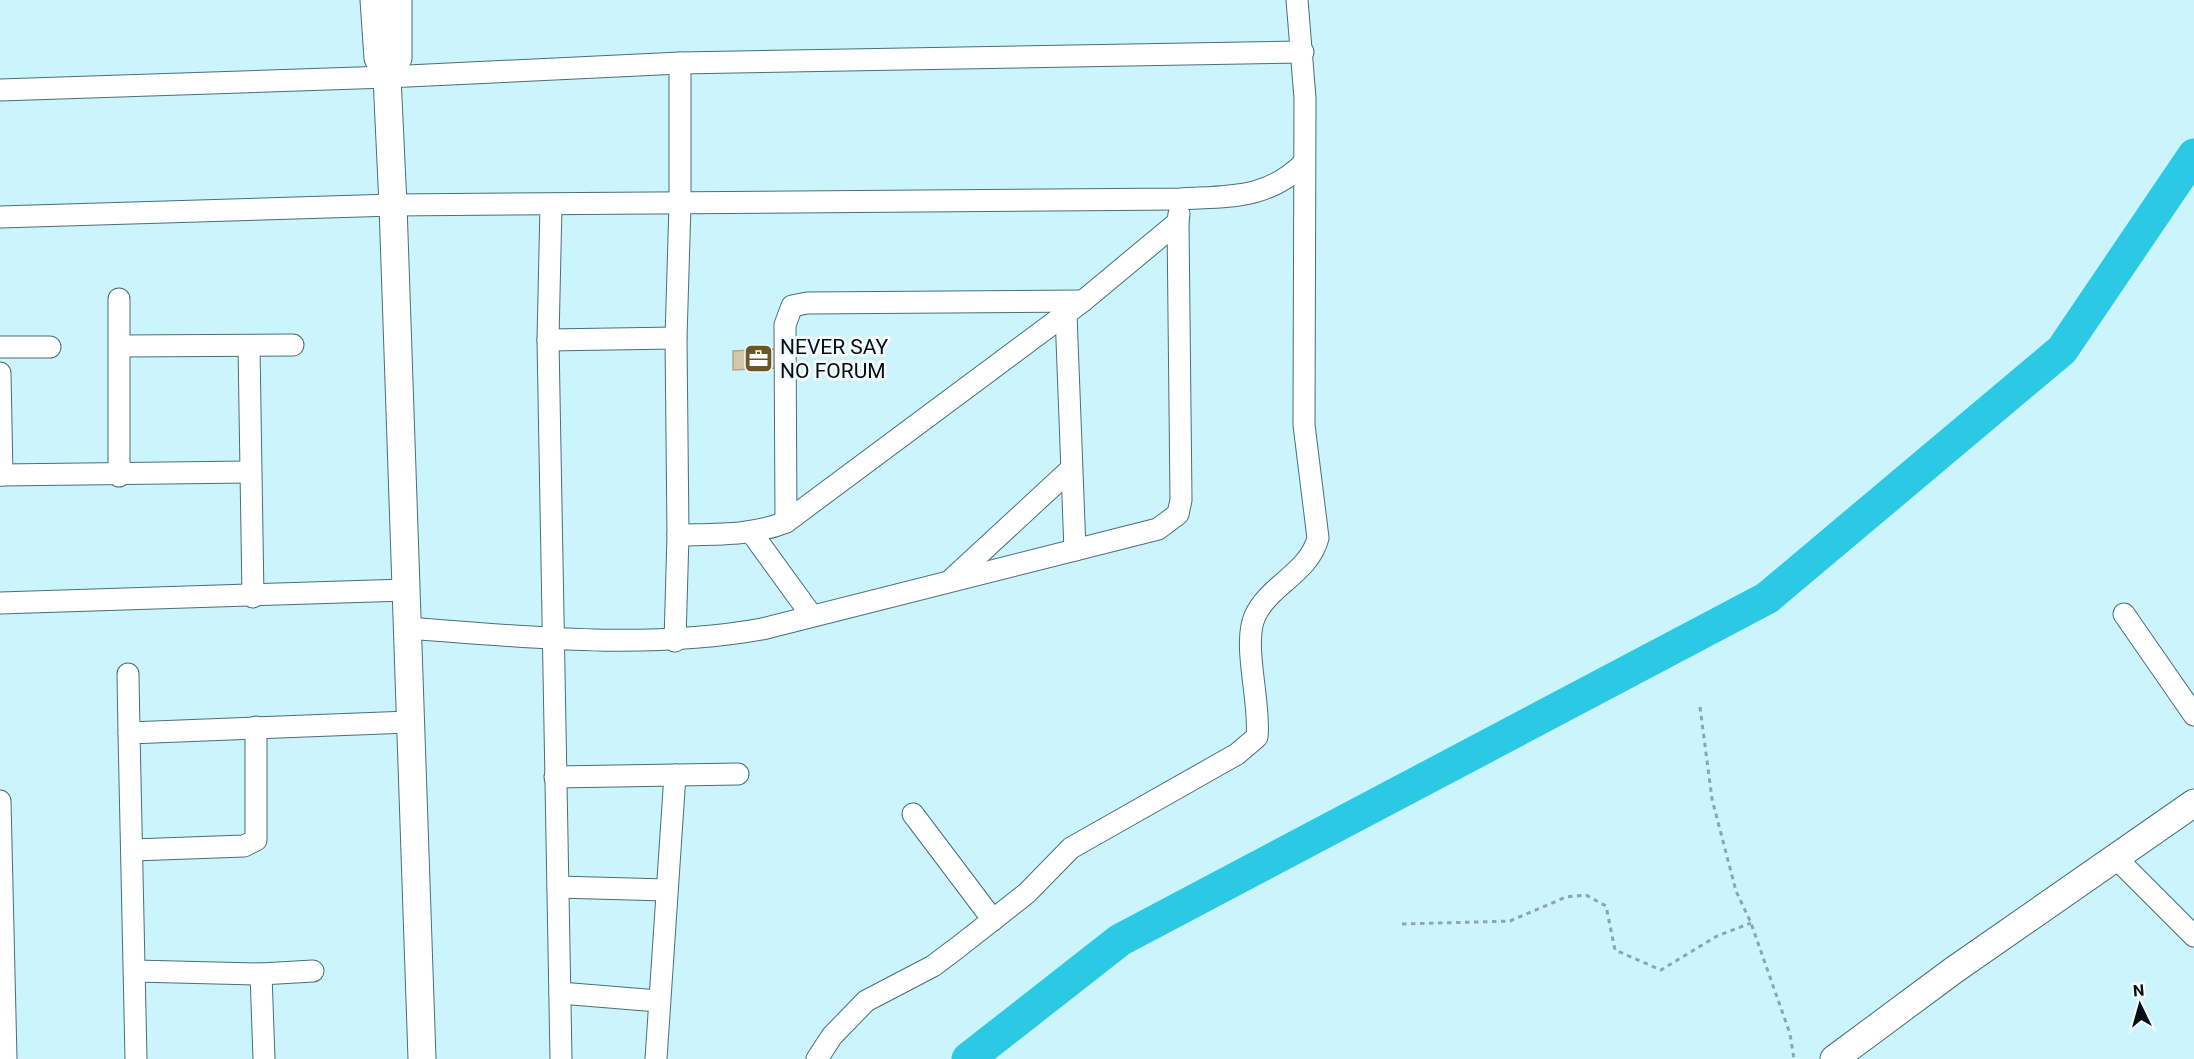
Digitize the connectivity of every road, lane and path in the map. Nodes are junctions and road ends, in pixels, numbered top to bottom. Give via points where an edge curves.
1 (1297, 0) edge
2 (392, 1) edge
3 (1303, 52) junction
4 (680, 63) junction
5 (387, 77) junction
6 (0, 90) edge
7 (1304, 163) junction
8 (1180, 199) junction
9 (393, 205) junction
10 (550, 205) junction
11 (680, 205) junction
12 (0, 217) edge
13 (1178, 222) junction
14 (119, 299) dead end
15 (1083, 301) junction
16 (1066, 314) junction
17 (675, 338) junction
18 (548, 340) junction
19 (293, 345) dead end
20 (120, 346) junction
21 (249, 346) junction
22 (0, 347) edge
23 (50, 347) dead end
24 (0, 373) edge
25 (1071, 469) junction
26 (249, 472) junction
27 (1, 475) edge
28 (119, 476) junction
29 (786, 522) junction
30 (751, 532) junction
31 (678, 535) junction
32 (1075, 550) junction
33 (949, 581) junction
34 (406, 590) junction
35 (253, 597) junction
36 (0, 603) edge
37 (2124, 614) dead end
38 (812, 616) junction
39 (408, 628) junction
40 (554, 639) junction
41 (675, 641) junction
42 (128, 674) dead end
43 (1700, 707) dead end
44 (2194, 715) edge
45 (409, 722) junction
46 (256, 727) junction
47 (129, 734) junction
48 (738, 774) dead end
49 (675, 775) junction
50 (555, 777) junction
51 (0, 801) edge
52 (2194, 803) edge
53 (913, 814) dead end
54 (0, 848) edge
55 (133, 850) junction
56 (2115, 857) junction
57 (558, 887) junction
58 (666, 890) junction
59 (993, 920) junction
60 (1750, 922) junction
61 (1402, 924) dead end
62 (2194, 936) edge
63 (135, 971) junction
64 (313, 971) dead end
65 (261, 974) junction
66 (560, 993) junction
67 (658, 1001) junction
68 (6, 1059) edge
69 (136, 1059) edge
70 (264, 1059) edge
71 (422, 1059) edge
72 (561, 1059) edge
73 (656, 1059) edge
74 (817, 1059) edge
75 (1794, 1059) edge
76 (1834, 1059) edge

1 - 3 street
2 - 5 street via 398,58
3 - 4 street
3 - 7 street
4 - 5 street
4 - 11 street
5 - 6 street
5 - 9 street
7 - 8 street via 1289,178 1254,193
7 - 59 street via 1304,425 1318,538 1315,551 1261,607 1251,628 1257,737 1237,754 1071,848 1027,893
8 - 11 street
8 - 13 street
9 - 10 street
9 - 12 street
9 - 34 street
10 - 11 street
10 - 18 street
11 - 17 street
13 - 15 street
13 - 32 street via 1178,514 1158,529
14 - 20 street
15 - 16 street
15 - 29 street via 792,306 784,325
16 - 25 street
16 - 29 street
17 - 18 street
17 - 31 street
18 - 40 street
19 - 21 street
20 - 21 street
20 - 28 street
21 - 26 street
22 - 23 street
24 - 27 street
25 - 32 street
25 - 33 street
26 - 28 street
26 - 35 street
27 - 28 street
29 - 30 street
30 - 31 street
30 - 38 street
31 - 41 street
32 - 33 street
33 - 38 street
34 - 35 street
34 - 39 street
35 - 36 street
37 - 44 street
38 - 41 street via 751,631
39 - 40 street
39 - 45 street
40 - 41 street
40 - 50 street
42 - 47 street
43 - 60 path via 1712,800 1736,891
45 - 46 street
45 - 71 street
46 - 47 street
46 - 55 street via 256,840 244,846
47 - 55 street
48 - 49 street
49 - 50 street
49 - 58 street
50 - 57 street
51 - 54 street
52 - 56 street
53 - 59 street
54 - 68 street
55 - 63 street
56 - 62 street
56 - 76 street
57 - 58 street
57 - 66 street
58 - 67 street
59 - 74 street via 933,966 866,1001 832,1036
60 - 61 path via 1717,936 1661,970 1615,950 1606,906 1586,895 1566,897 1510,921
60 - 75 path via 1790,1034
63 - 65 street
63 - 69 street
64 - 65 street
65 - 70 street
66 - 67 street
66 - 72 street
67 - 73 street

